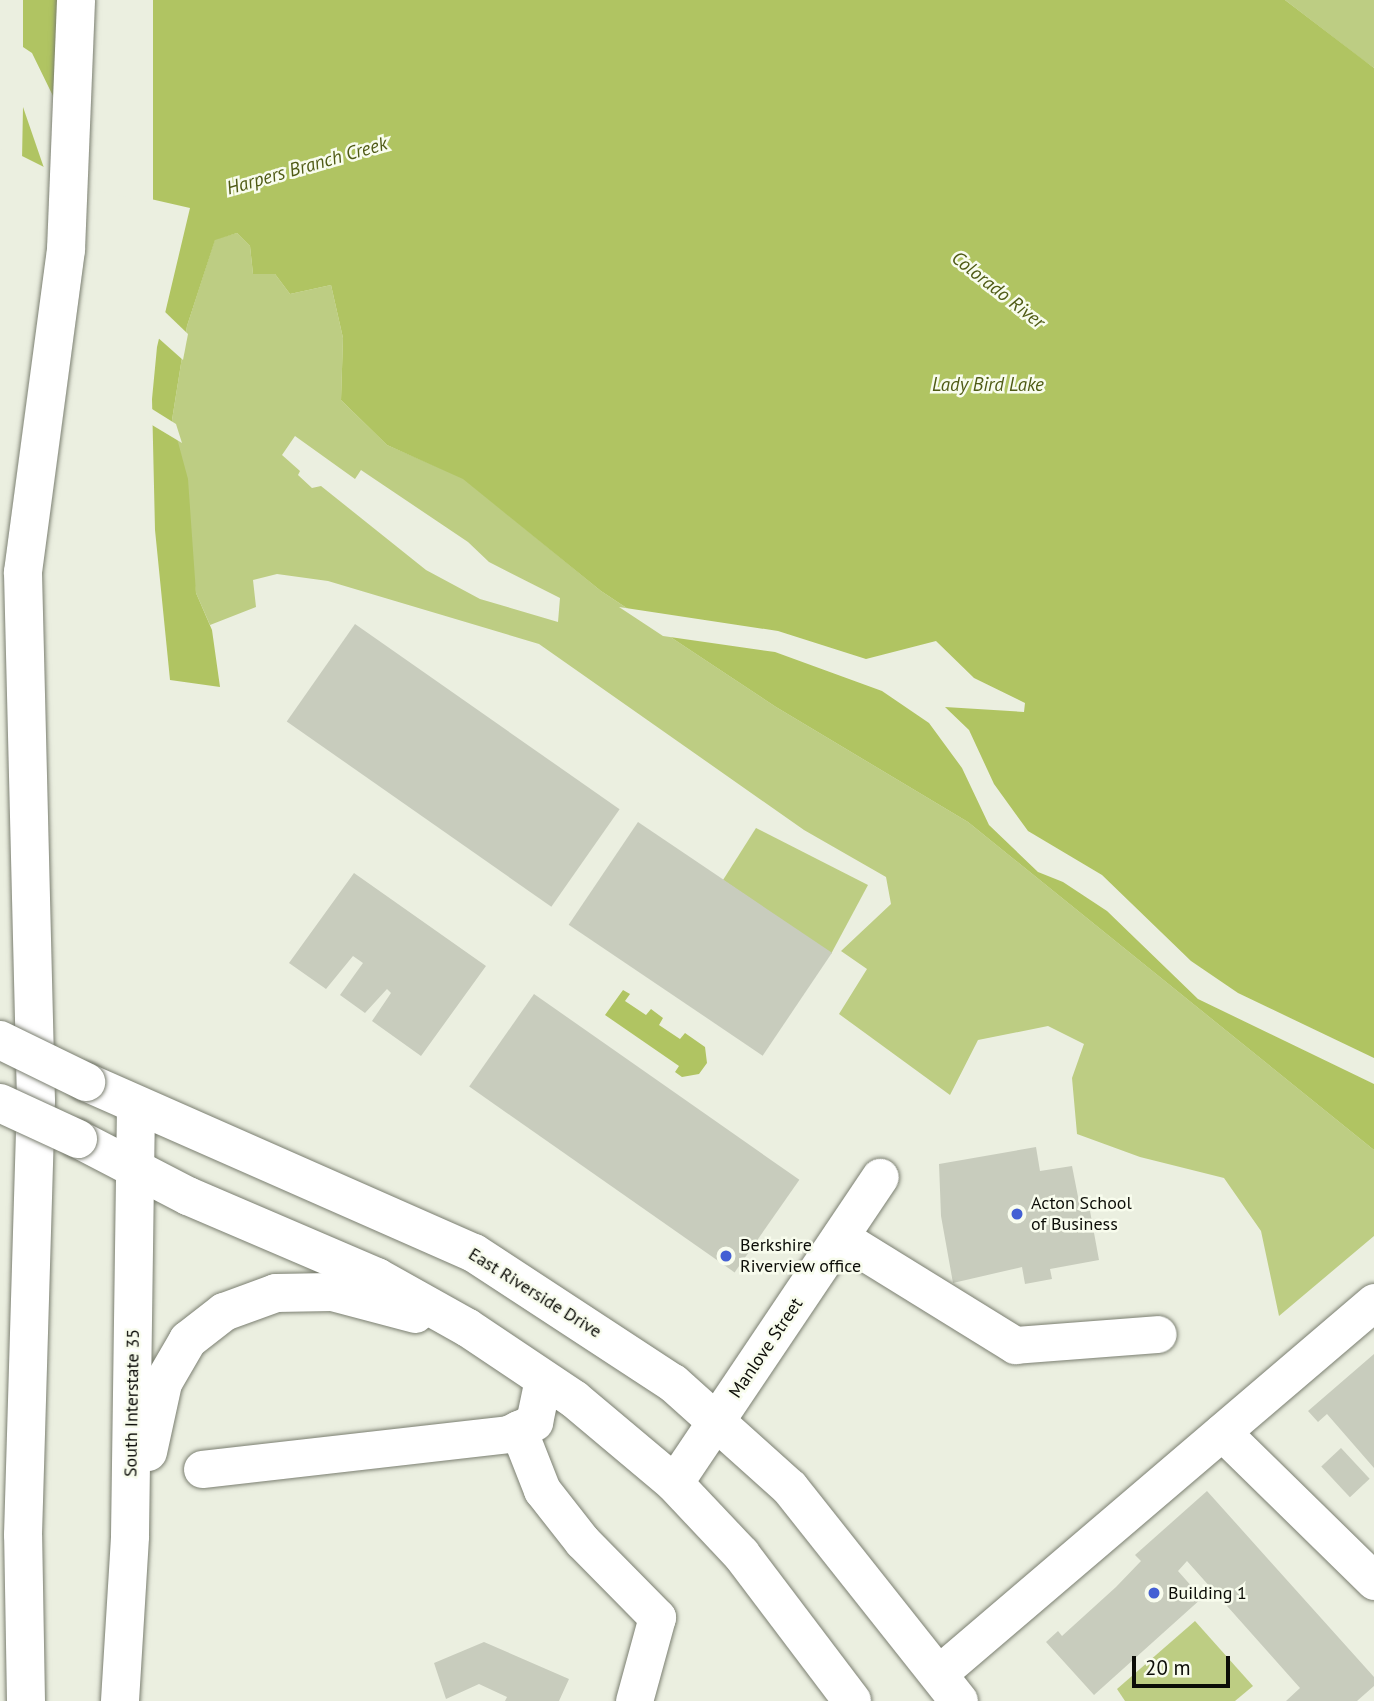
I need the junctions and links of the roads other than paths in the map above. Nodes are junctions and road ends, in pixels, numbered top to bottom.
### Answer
1 (76, 0) edge
2 (0, 1040) edge
3 (0, 1103) edge
4 (136, 1105) junction
5 (136, 1170) junction
6 (880, 1177) dead end
7 (840, 1237) junction
8 (1374, 1302) edge
9 (468, 1328) junction
10 (1158, 1334) dead end
11 (543, 1379) junction
12 (718, 1419) junction
13 (519, 1429) junction
14 (1222, 1432) junction
15 (202, 1469) dead end
16 (674, 1483) junction
17 (130, 1536) junction
18 (1374, 1581) edge
19 (948, 1688) edge
20 (26, 1701) edge
21 (120, 1701) edge
22 (634, 1701) edge
23 (852, 1701) edge

1 - 20 main road
2 - 4 main road, East Riverside Drive, bridge
3 - 5 main road, bridge
4 - 5 main road, South Interstate 35
4 - 12 main road, East Riverside Drive
5 - 9 main road
5 - 17 main road, South Interstate 35
6 - 7 street, Manlove Street
7 - 10 street
7 - 12 street, Manlove Street
8 - 14 street
9 - 11 main road
9 - 17 main road
11 - 13 street
11 - 16 main road
12 - 16 street, Manlove Street
12 - 19 main road, East Riverside Drive
13 - 15 street
13 - 22 street
14 - 18 street
14 - 19 street
16 - 23 main road
17 - 21 main road, South Interstate 35

